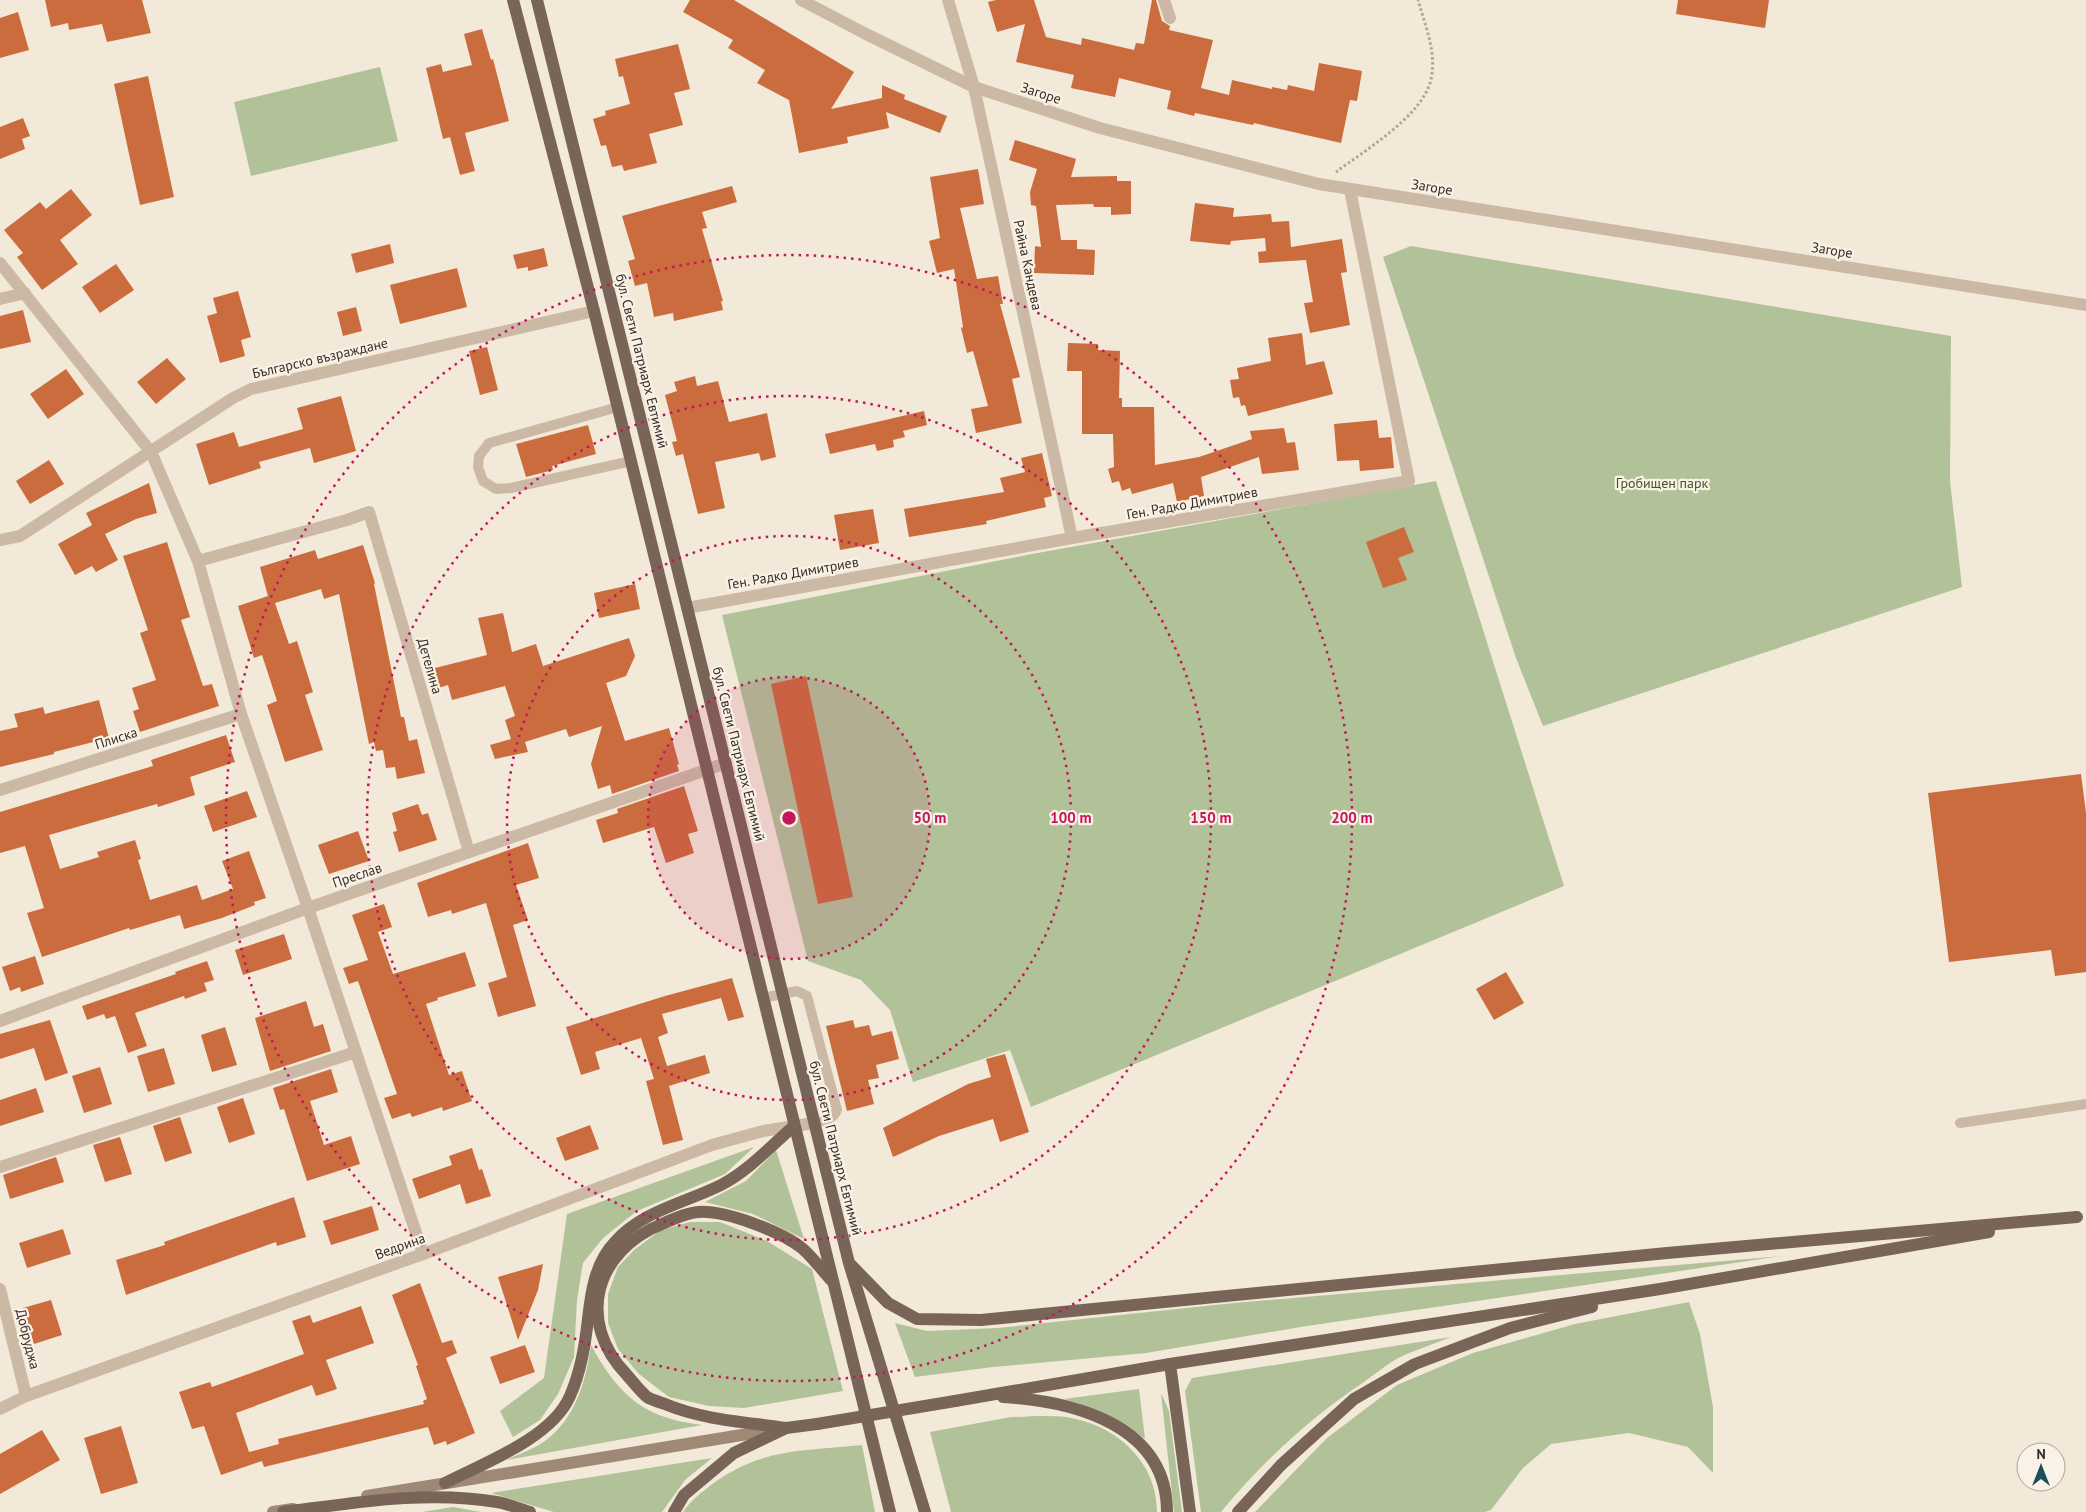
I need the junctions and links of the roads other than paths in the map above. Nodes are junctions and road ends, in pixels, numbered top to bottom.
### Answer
1 (537, 0) edge
2 (802, 0) edge
3 (948, 0) edge
4 (1164, 0) edge
5 (513, 1) edge
6 (1170, 18) dead end
7 (974, 87) junction
8 (1350, 190) junction
9 (0, 263) edge
10 (25, 293) junction
11 (0, 299) edge
12 (2086, 305) edge
13 (594, 311) junction
14 (618, 407) junction
15 (150, 452) junction
16 (631, 460) junction
17 (1072, 538) junction
18 (0, 540) edge
19 (198, 561) junction
20 (687, 608) junction
21 (240, 714) junction
22 (726, 763) junction
23 (707, 769) junction
24 (0, 790) edge
25 (469, 852) junction
26 (308, 908) junction
27 (782, 992) junction
28 (763, 998) junction
29 (0, 1021) edge
30 (356, 1052) junction
31 (2086, 1104) edge
32 (814, 1122) junction
33 (1960, 1123) dead end
34 (794, 1126) junction
35 (0, 1167) edge
36 (2081, 1216) edge
37 (423, 1254) junction
38 (849, 1263) junction
39 (833, 1282) junction
40 (0, 1288) edge
41 (1660, 1289) junction
42 (1170, 1364) junction
43 (26, 1396) junction
44 (980, 1396) junction
45 (0, 1409) edge
46 (786, 1428) junction
47 (878, 1463) junction
48 (445, 1483) junction
49 (922, 1498) junction
50 (273, 1512) edge
51 (283, 1512) edge
52 (530, 1512) edge
53 (674, 1512) edge
54 (886, 1512) edge
55 (890, 1512) edge
56 (925, 1512) edge
57 (930, 1512) edge
58 (1167, 1512) edge
59 (1190, 1512) edge
60 (1238, 1512) edge

1 - 20 main road, бул. Свети Патриарх Евтимий
2 - 7 street, Загоре
3 - 7 street, Райна Кандева
4 - 6 street
5 - 13 main road
7 - 8 street, Загоре
7 - 17 street, Райна Кандева
8 - 12 street, Загоре
8 - 17 street, Ген. Радко Димитриев
9 - 10 street
10 - 11 street
10 - 15 street
13 - 14 main road
13 - 15 street, Българско възраждане
14 - 16 main road
14 - 16 lane
15 - 18 street, Българско възраждане
15 - 19 street
16 - 23 main road
17 - 20 street, Ген. Радко Димитриев
19 - 21 street
19 - 25 street, Детелина
20 - 22 main road, бул. Свети Патриарх Евтимий
21 - 24 street, Плиска
21 - 26 street
22 - 23 street, Преслав
22 - 27 main road, бул. Свети Патриарх Евтимий
23 - 25 street, Преслав
23 - 28 main road
25 - 26 street, Преслав
26 - 29 street, Преслав
26 - 30 street
27 - 28 lane
27 - 32 main road, бул. Свети Патриарх Евтимий
27 - 32 lane
28 - 34 main road
30 - 35 street
30 - 37 street
31 - 33 lane
32 - 34 street, Ведрина
32 - 38 main road, бул. Свети Патриарх Евтимий
34 - 37 street, Ведрина
34 - 39 main road
34 - 48 main road
36 - 38 main road
36 - 41 main road
37 - 43 street, Ведрина
38 - 49 main road, бул. Свети Патриарх Евтимий
39 - 46 main road
39 - 47 main road
40 - 43 street, Добруджа
41 - 42 main road
41 - 60 main road
42 - 44 main road
42 - 59 main road
43 - 45 street, Ведрина
44 - 46 main road, bridge
44 - 58 main road
46 - 48 main road
46 - 53 main road
47 - 54 main road
47 - 55 main road
48 - 50 main road
49 - 56 main road, бул. Свети Патриарх Евтимий
49 - 57 main road
51 - 52 main road

